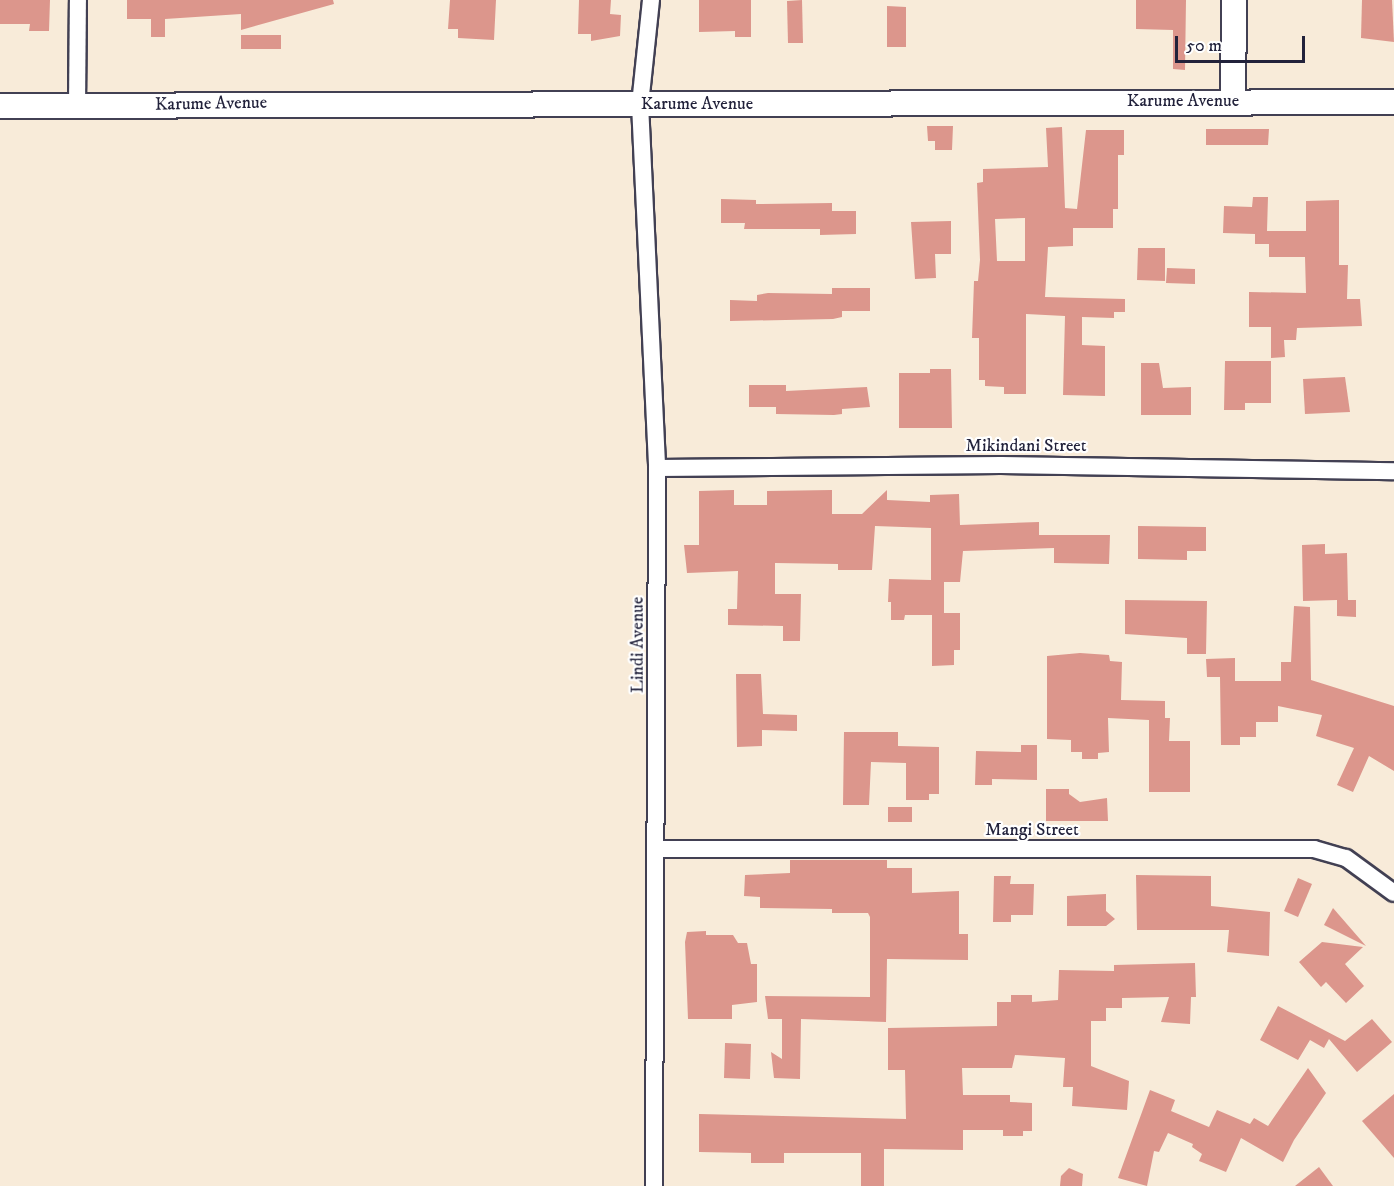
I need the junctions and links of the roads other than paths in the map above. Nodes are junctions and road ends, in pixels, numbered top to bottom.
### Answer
1 (78, 0) edge
2 (651, 0) edge
3 (1234, 0) edge
4 (1233, 101) junction
5 (1394, 102) edge
6 (640, 104) junction
7 (0, 106) edge
8 (77, 107) junction
9 (657, 468) junction
10 (1394, 471) edge
11 (657, 849) junction
12 (1394, 893) edge
13 (654, 1186) edge

1 - 8 street
2 - 6 street, Lindi Avenue
3 - 4 main road
4 - 5 main road, Karume Avenue
4 - 6 main road, Karume Avenue
6 - 8 main road, Karume Avenue
6 - 9 street, Lindi Avenue
7 - 8 main road, Karume Avenue
9 - 10 street, Mikindani Street
9 - 11 street, Lindi Avenue
11 - 12 street, Mangi Street
11 - 13 street, Lindi Avenue

